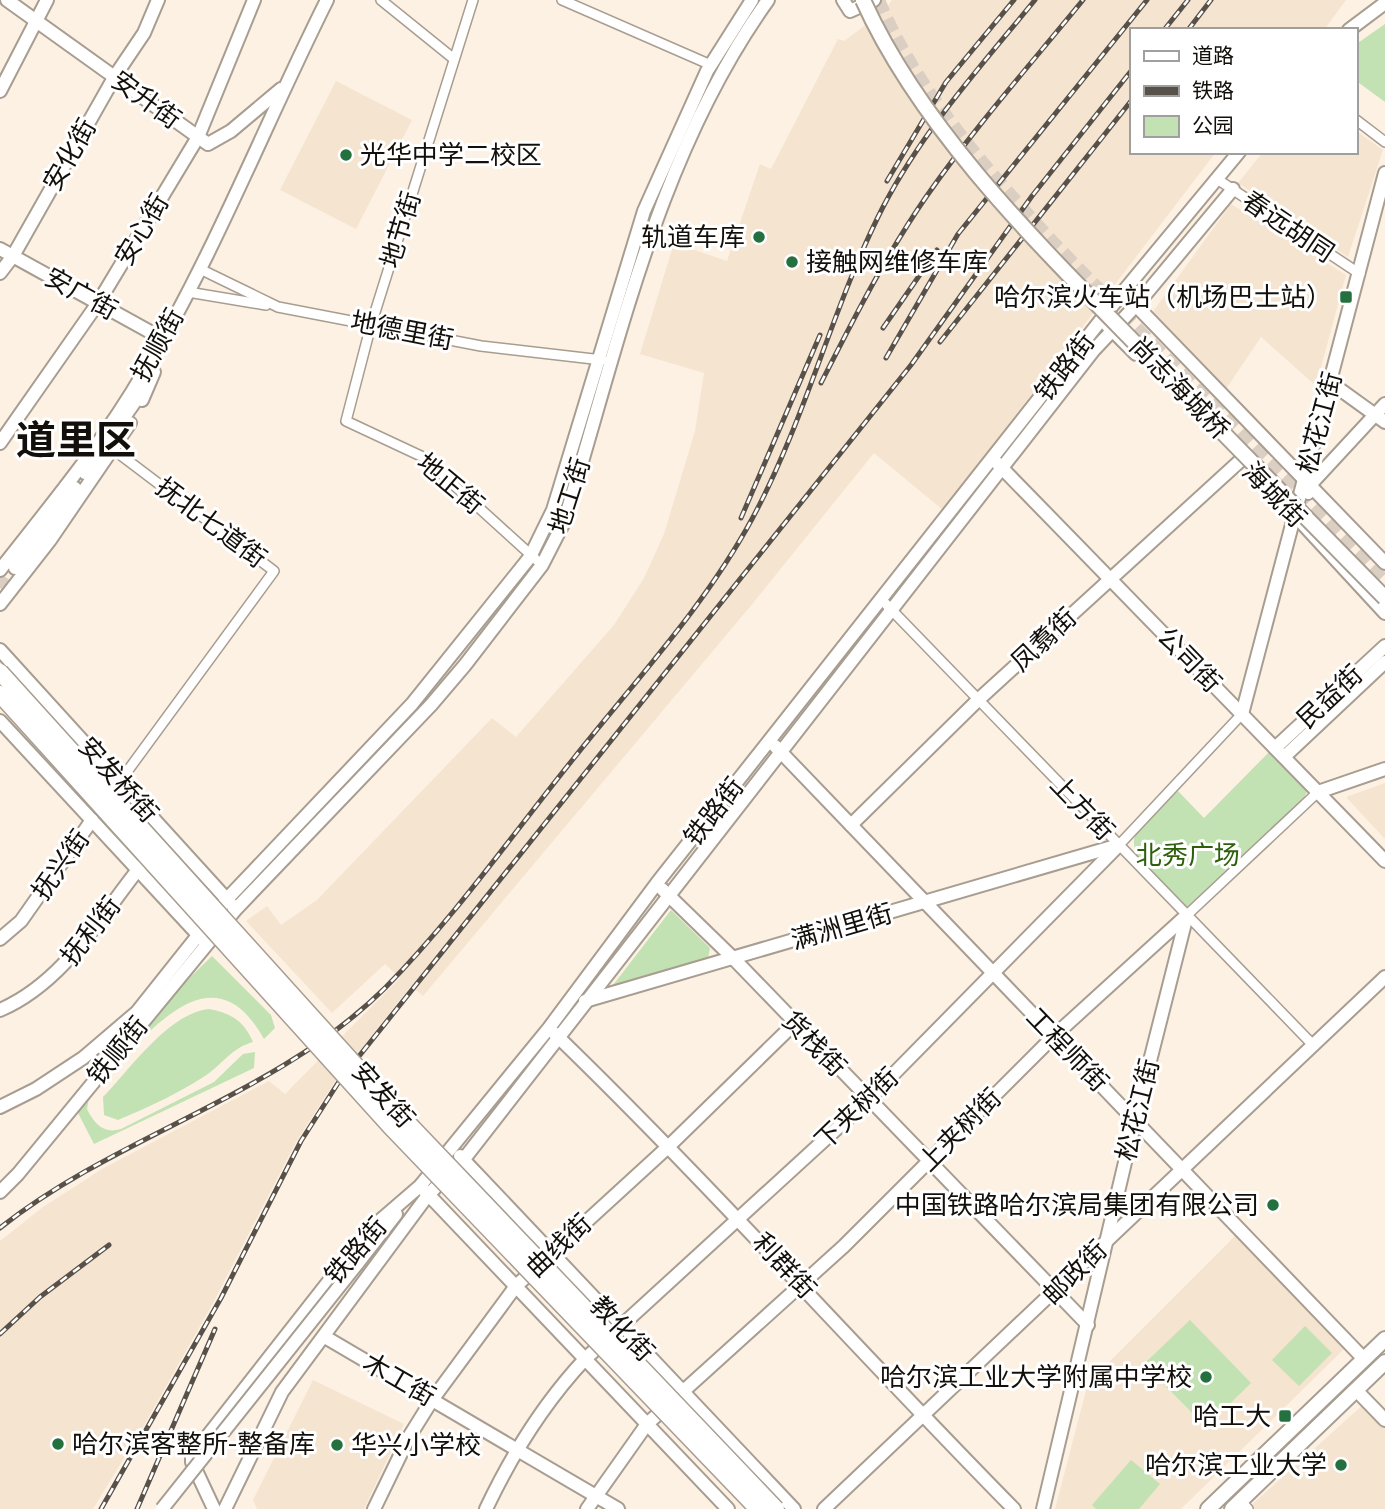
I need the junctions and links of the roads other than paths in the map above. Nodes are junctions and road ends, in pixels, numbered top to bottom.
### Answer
1 (7, 0) edge
2 (47, 0) edge
3 (158, 0) edge
4 (254, 0) edge
5 (327, 0) edge
6 (381, 0) edge
7 (473, 0) edge
8 (562, 0) edge
9 (752, 0) edge
10 (768, 0) edge
11 (863, 0) edge
12 (874, 0) edge
13 (1385, 3) edge
14 (847, 6) edge
15 (37, 22) junction
16 (1352, 28) edge
17 (454, 59) junction
18 (711, 65) junction
19 (115, 76) junction
20 (283, 87) junction
21 (0, 91) edge
22 (1357, 121) edge
23 (198, 138) junction
24 (1385, 142) edge
25 (1237, 154) edge
26 (1385, 173) edge
27 (1217, 179) junction
28 (1233, 189) junction
29 (0, 249) edge
30 (13, 256) junction
31 (200, 269) junction
32 (0, 273) edge
33 (1360, 274) junction
34 (188, 292) junction
35 (1123, 292) junction
36 (99, 303) junction
37 (1136, 306) junction
38 (278, 307) junction
39 (1102, 320) junction
40 (371, 325) junction
41 (1112, 330) junction
42 (163, 340) junction
43 (598, 359) junction
44 (612, 361) junction
45 (154, 372) junction
46 (1331, 383) junction
47 (1385, 404) edge
48 (1380, 418) edge
49 (346, 421) joint
50 (1, 440) edge
51 (114, 450) junction
52 (1241, 460) junction
53 (997, 463) junction
54 (1308, 483) junction
55 (1296, 517) junction
56 (531, 555) junction
57 (1385, 563) edge
58 (542, 565) junction
59 (15, 568) tunnel mouth
60 (0, 570) tunnel mouth
61 (1110, 579) junction
62 (1385, 598) edge
63 (881, 599) junction
64 (0, 604) edge
65 (891, 609) junction
66 (1385, 613) edge
67 (1385, 646) edge
68 (0, 650) edge
69 (1385, 662) edge
70 (0, 672) edge
71 (0, 694) edge
72 (978, 700) junction
73 (1245, 717) junction
74 (0, 722) edge
75 (770, 740) junction
76 (780, 751) junction
77 (1280, 753) junction
78 (1385, 769) edge
79 (120, 781) junction
80 (1318, 792) junction
81 (92, 820) junction
82 (851, 825) junction
83 (167, 834) junction
84 (1119, 845) junction
85 (1385, 861) edge
86 (139, 869) junction
87 (657, 883) junction
88 (668, 894) junction
89 (227, 899) junction
90 (926, 902) junction
91 (236, 909) junction
92 (1187, 915) junction
93 (198, 934) junction
94 (0, 939) edge
95 (207, 944) junction
96 (733, 958) junction
97 (994, 974) junction
98 (1385, 977) edge
99 (586, 1000) junction
100 (565, 1006) junction
101 (0, 1010) edge
102 (794, 1024) junction
103 (554, 1033) junction
104 (1054, 1036) junction
105 (1314, 1046) junction
106 (868, 1100) junction
107 (0, 1107) edge
108 (1135, 1120) junction
109 (669, 1146) junction
110 (452, 1148) junction
111 (464, 1160) junction
112 (929, 1161) junction
113 (1183, 1170) junction
114 (424, 1191) junction
115 (0, 1192) edge
116 (740, 1220) junction
117 (1108, 1239) junction
118 (550, 1254) junction
119 (360, 1266) junction
120 (801, 1284) junction
121 (516, 1286) junction
122 (1056, 1292) junction
123 (1088, 1325) junction
124 (619, 1326) junction
125 (326, 1337) dead end
126 (1385, 1339) edge
127 (585, 1359) junction
128 (1364, 1359) junction
129 (1385, 1362) edge
130 (1356, 1390) junction
131 (681, 1391) junction
132 (432, 1400) junction
133 (923, 1417) junction
134 (1385, 1420) edge
135 (647, 1424) junction
136 (516, 1449) junction
137 (595, 1496) junction
138 (1241, 1506) edge
139 (162, 1509) edge
140 (172, 1509) edge
141 (214, 1509) edge
142 (225, 1509) edge
143 (374, 1509) edge
144 (486, 1509) edge
145 (587, 1509) edge
146 (618, 1509) edge
147 (728, 1509) edge
148 (758, 1509) edge
149 (776, 1509) edge
150 (794, 1509) edge
151 (824, 1509) edge
152 (1014, 1509) edge
153 (1043, 1509) edge
154 (1208, 1509) edge

1 - 15 main road, 安升街
2 - 15 main road
3 - 19 main road, 安化街
4 - 23 main road, 安心街
5 - 20 main road
6 - 17 street
7 - 17 street, 地节街
8 - 18 street
9 - 18 main road, 地工街
10 - 44 main road, 地工街
11 - 62 main road, 尚志海城桥, bridge
12 - 14 main road
13 - 16 main road
15 - 19 main road, 安升街
15 - 21 main road
17 - 40 street, 地节街
18 - 43 main road, 地工街
19 - 23 main road, 安升街
19 - 30 main road, 安化街
20 - 23 main road, 安升街
20 - 31 main road
22 - 24 street
23 - 36 main road, 安心街
25 - 27 main road, 铁路街
26 - 33 main road, 松花江街
27 - 28 street, 春远胡同
27 - 35 main road, 铁路街
28 - 33 street, 春远胡同
28 - 37 main road, 铁路街
29 - 30 main road, 安广街
30 - 32 main road, 安化街
30 - 36 main road, 安广街
31 - 34 main road
31 - 38 street, 地德里街
33 - 46 main road, 松花江街
34 - 38 street
34 - 42 main road, 抚顺街
34 - 45 main road, 抚顺街
35 - 37 main road, 海城街
35 - 39 main road, 铁路街
36 - 42 main road, 安广街
36 - 50 main road, 安心街
37 - 41 main road, 铁路街
37 - 54 main road, 海城街
38 - 40 street, 地德里街
39 - 41 main road, 海城街
39 - 53 main road, 铁路街
40 - 43 street, 地德里街
40 - 49 street, 地节街
41 - 52 main road, 海城街
41 - 53 main road, 铁路街
42 - 60 main road, 抚顺街
43 - 44 street, 地德里街
43 - 56 main road, 地工街
44 - 58 main road, 地工街
45 - 51 main road, 抚顺街
45 - 59 main road, 抚顺街
46 - 48 main road
46 - 54 main road, 松花江街
47 - 48 main road
48 - 54 main road
49 - 56 street, 地正街
51 - 64 main road, 抚顺街
51 - 79 street, 抚北七道街
52 - 55 main road, 海城街
52 - 61 main road, 凤翥街
53 - 61 main road, 公司街
53 - 63 main road, 铁路街
53 - 65 main road, 铁路街
54 - 55 main road, 松花江街
54 - 57 main road, 海城街
55 - 66 main road, 海城街
55 - 73 main road, 松花江街
56 - 58 street, 地正街
56 - 89 main road, 地工街
58 - 91 main road, 地工街
61 - 72 main road, 凤翥街
61 - 73 main road, 公司街
63 - 65 street, 上方街
63 - 75 main road, 铁路街
65 - 72 street, 上方街
65 - 76 main road, 铁路街
67 - 77 main road, 民益街
68 - 79 main road, 安发桥街
69 - 77 main road, 民益街
70 - 149 highway, 安发街, bridge
71 - 148 highway, 安发街, bridge
72 - 82 main road, 凤翥街
72 - 84 street, 上方街
73 - 77 main road, 公司街
73 - 84 street, 下夹树街
74 - 81 main road, 安发桥街
75 - 76 main road, 工程师街
75 - 87 main road, 铁路街
76 - 82 main road, 工程师街
76 - 88 main road, 铁路街
77 - 80 main road, 公司街
78 - 80 main road
79 - 81 street
79 - 83 main road, 安发桥街
80 - 85 main road, 公司街
80 - 92 street, 上夹树街
81 - 86 main road, 安发桥街
81 - 94 main road, 抚兴街
82 - 90 main road, 工程师街
83 - 86 main road, 抚利街
83 - 89 main road, 安发桥街
84 - 90 main road, 满洲里街
84 - 92 street, 上方街
84 - 97 main road, 下夹树街
86 - 93 main road, 安发桥街
86 - 101 main road, 抚利街
87 - 88 main road, 货栈街
87 - 100 main road, 铁路街
88 - 96 main road, 货栈街
88 - 99 main road, 铁路街
89 - 91 main road, 安发桥街
89 - 93 main road, 铁顺街
90 - 96 main road, 满洲里街
90 - 97 main road, 工程师街
91 - 95 main road, 铁顺街
92 - 104 main road, 上夹树街
92 - 105 street, 上方街
92 - 108 main road, 松花江街
93 - 95 main road, 安发桥街
93 - 107 main road, 铁顺街
95 - 115 main road, 铁顺街
96 - 99 main road, 满洲里街
96 - 102 main road, 货栈街
97 - 104 main road, 工程师街
97 - 106 main road, 下夹树街
98 - 105 main road, 邮政街
99 - 100 main road, 满洲里街
99 - 103 main road, 铁路街
100 - 103 main road, 铁路街
102 - 106 main road, 货栈街
102 - 109 main road, 曲线街
103 - 109 main road, 利群街
103 - 110 main road, 铁路街
103 - 111 main road, 铁路街
104 - 108 main road, 工程师街
104 - 112 main road, 上夹树街
105 - 113 main road, 邮政街
106 - 112 main road, 货栈街
106 - 116 main road, 下夹树街
108 - 113 main road, 工程师街
108 - 117 main road, 松花江街
109 - 116 main road, 利群街
109 - 118 main road, 曲线街
110 - 111 main road, 教化街
110 - 114 main road, 铁路街
111 - 114 main road, 铁路街
111 - 118 main road, 教化街
112 - 120 main road, 上夹树街
112 - 122 main road, 货栈街
113 - 117 main road, 邮政街
113 - 128 main road, 工程师街
114 - 119 main road
114 - 121 main road, 教化街
114 - 141 main road, 铁路街
114 - 142 main road, 铁路街
116 - 120 main road, 利群街
116 - 124 main road, 下夹树街
117 - 122 main road, 邮政街
117 - 123 main road, 松花江街
118 - 121 main road, 曲线街
118 - 124 main road, 教化街
119 - 139 main road, 铁路街, bridge
119 - 140 main road
120 - 131 main road, 上夹树街
120 - 133 main road, 利群街
121 - 127 main road, 教化街
121 - 132 main road, 曲线街
122 - 123 main road, 货栈街
122 - 133 main road, 邮政街
123 - 153 main road, 松花江街
124 - 127 main road, 下夹树街
124 - 131 main road, 教化街
125 - 132 main road, 木工街
126 - 128 main road
127 - 135 main road, 教化街
127 - 136 main road, 下夹树街
128 - 154 main road
129 - 130 main road
130 - 134 main road
130 - 138 main road
131 - 135 main road, 上夹树街
131 - 150 main road, 教化街
132 - 136 main road, 木工街
132 - 143 main road, 曲线街
133 - 151 main road, 邮政街
133 - 152 main road, 利群街
135 - 137 main road, 上夹树街
135 - 147 main road, 教化街
136 - 137 main road, 木工街
136 - 144 main road, 下夹树街
137 - 145 main road, 上夹树街
137 - 146 main road, 木工街

